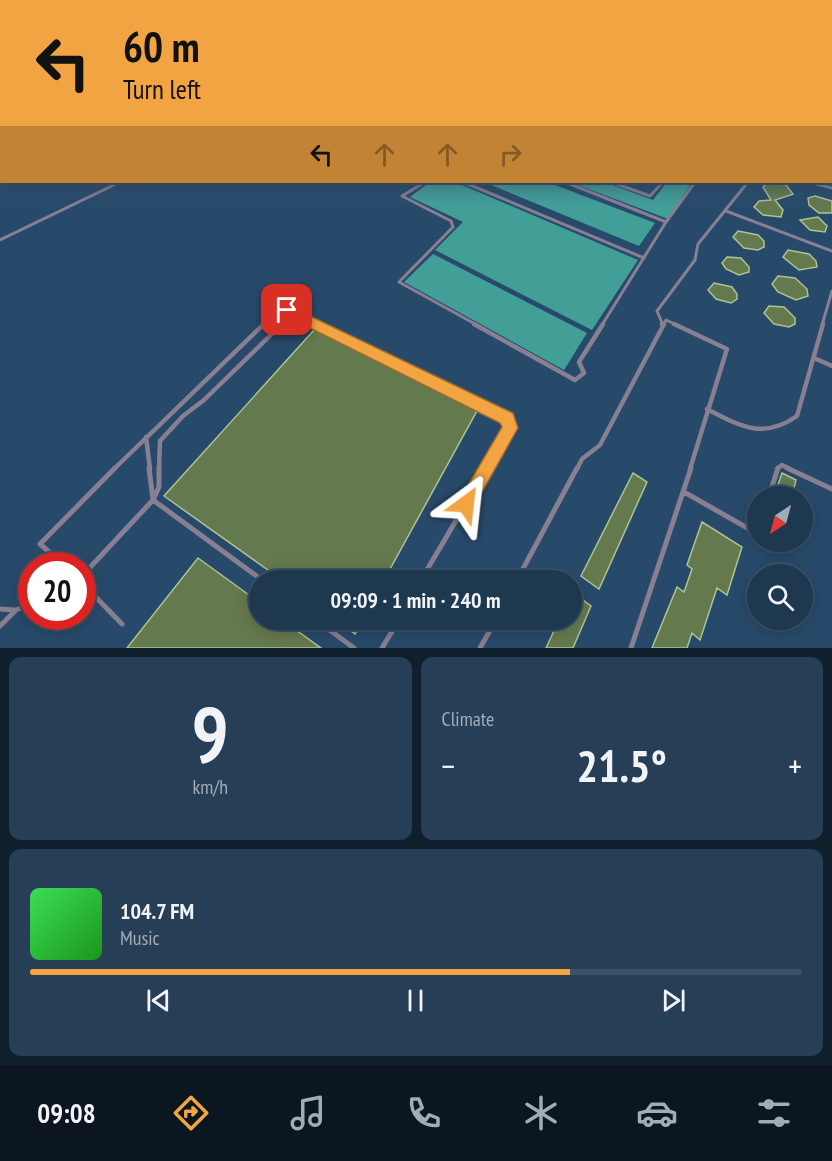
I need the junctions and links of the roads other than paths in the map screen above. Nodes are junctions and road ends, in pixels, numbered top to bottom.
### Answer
1 (118, 183) edge
2 (423, 183) edge
3 (465, 183) edge
4 (568, 183) edge
5 (613, 183) edge
6 (662, 183) edge
7 (694, 183) edge
8 (747, 183) edge
9 (812, 183) edge
10 (832, 188) edge
11 (726, 211) junction
12 (666, 222) junction
13 (0, 240) edge
14 (832, 251) edge
15 (644, 258) junction
16 (832, 291) edge
17 (280, 315) junction
18 (663, 326) junction
19 (814, 358) junction
20 (832, 366) edge
21 (707, 409) junction
22 (146, 436) junction
23 (772, 486) edge
24 (831, 488) edge
25 (684, 492) junction
26 (153, 500) junction
27 (747, 528) edge
28 (49, 552) edge
29 (96, 561) edge
30 (249, 570) edge
31 (428, 570) edge
32 (522, 570) edge
33 (96, 601) edge
34 (0, 609) edge
35 (16, 610) joint
36 (122, 624) dead end
37 (0, 626) edge
38 (330, 630) edge
39 (393, 630) edge
40 (490, 630) edge
41 (354, 648) edge
42 (382, 648) edge
43 (480, 648) edge
44 (631, 648) edge

1 - 13 lane
2 - 15 lane
3 - 15 lane
4 - 12 lane
5 - 6 lane
7 - 12 lane
8 - 11 lane
9 - 10 lane
11 - 14 lane
11 - 18 lane
12 - 15 lane
16 - 19 lane
17 - 22 lane
17 - 26 lane
17 - 31 lane
18 - 21 lane
18 - 32 lane
19 - 20 lane
19 - 21 lane
21 - 25 lane
22 - 26 lane
22 - 28 lane
23 - 24 lane
25 - 27 lane
25 - 44 lane
26 - 29 lane
26 - 30 lane
33 - 36 lane
34 - 35 lane
35 - 37 lane
38 - 41 lane
39 - 42 lane
40 - 43 lane

